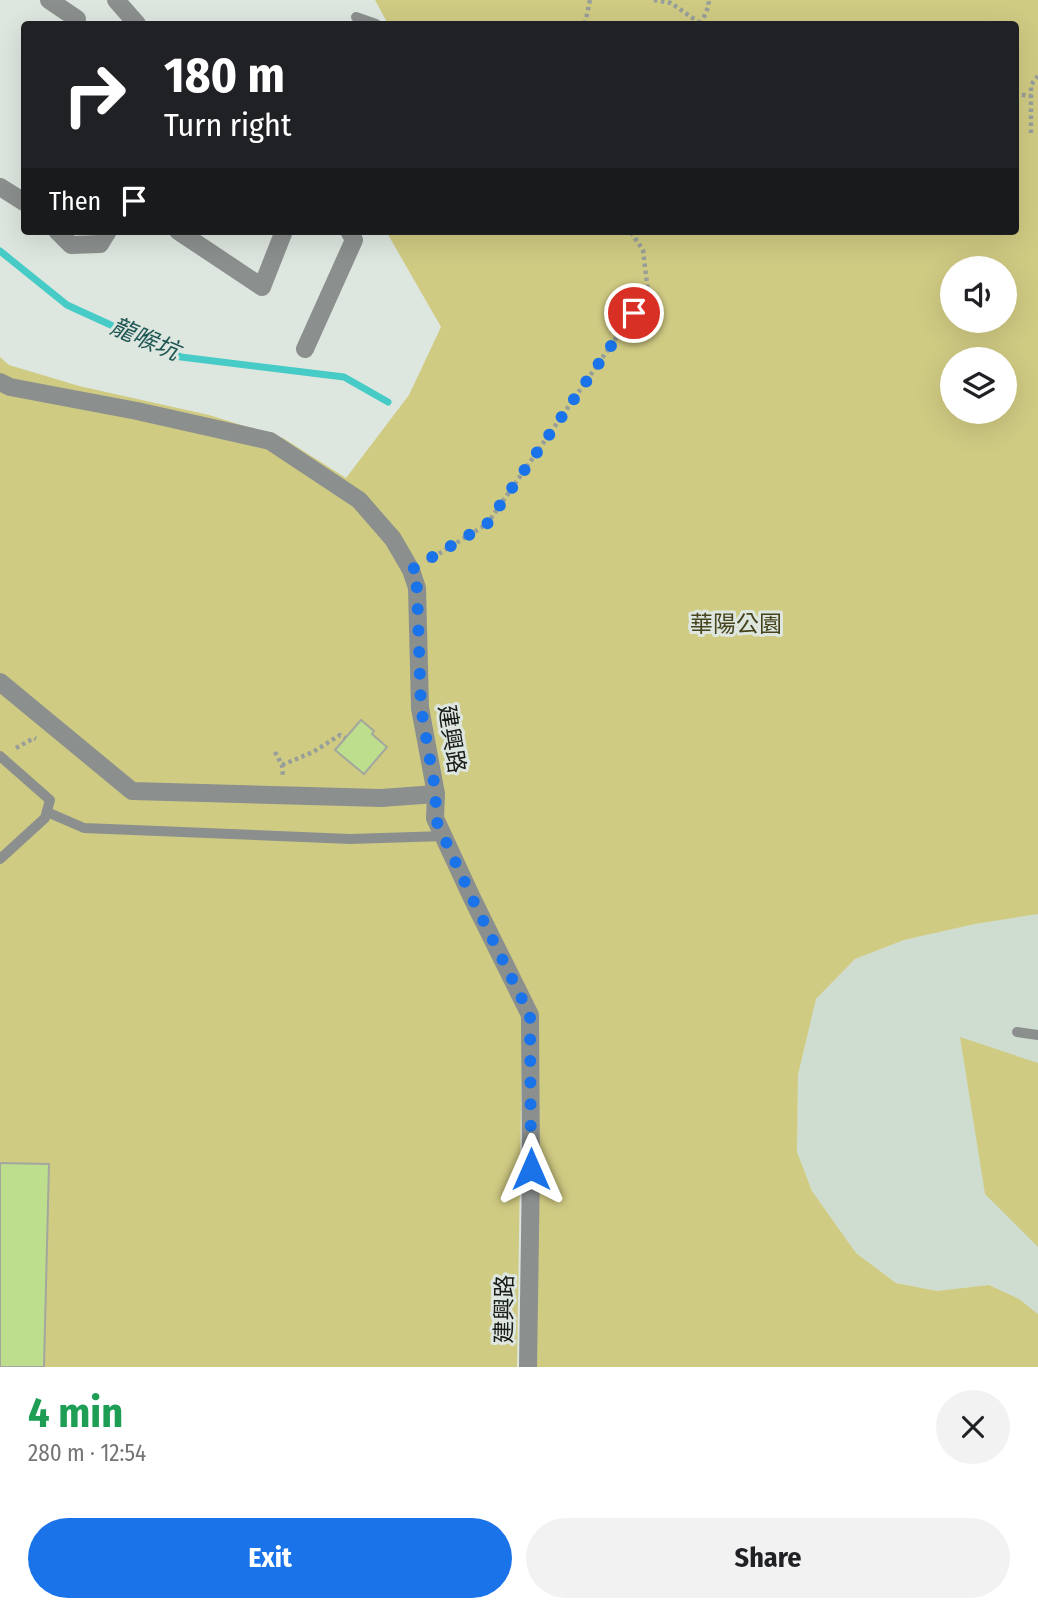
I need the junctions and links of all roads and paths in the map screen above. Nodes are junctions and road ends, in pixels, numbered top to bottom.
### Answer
1 (49, 0) edge
2 (116, 0) edge
3 (590, 0) edge
4 (654, 0) edge
5 (708, 0) edge
6 (356, 16) dead end
7 (77, 19) dead end
8 (134, 21) edge
9 (368, 21) edge
10 (585, 21) edge
11 (697, 21) edge
12 (702, 21) edge
13 (1038, 76) edge
14 (1019, 94) edge
15 (1031, 96) junction
16 (1031, 134) dead end
17 (0, 187) edge
18 (21, 200) edge
19 (61, 235) edge
20 (106, 235) edge
21 (184, 235) edge
22 (282, 235) edge
23 (351, 235) edge
24 (633, 235) edge
25 (305, 349) dead end
26 (0, 383) edge
27 (411, 570) junction
28 (0, 682) edge
29 (345, 738) dead end
30 (44, 745) dead end
31 (1, 756) edge
32 (282, 765) dead end
33 (436, 794) junction
34 (47, 812) junction
35 (444, 836) junction
36 (0, 859) edge
37 (1017, 1032) dead end
38 (1038, 1035) edge
39 (528, 1367) edge

1 - 7 street
2 - 8 street
3 - 10 path
4 - 11 path
5 - 12 path
6 - 9 lane
13 - 15 path
14 - 15 path
15 - 16 path
17 - 18 street
19 - 20 street
21 - 22 street
23 - 25 street
24 - 27 path
26 - 27 street, 建興路
27 - 33 street, 建興路
28 - 33 street
29 - 32 path
30 - 31 path
31 - 34 lane
33 - 35 street, 建興路
34 - 35 lane
34 - 36 lane
35 - 39 street, 建興路
37 - 38 lane

